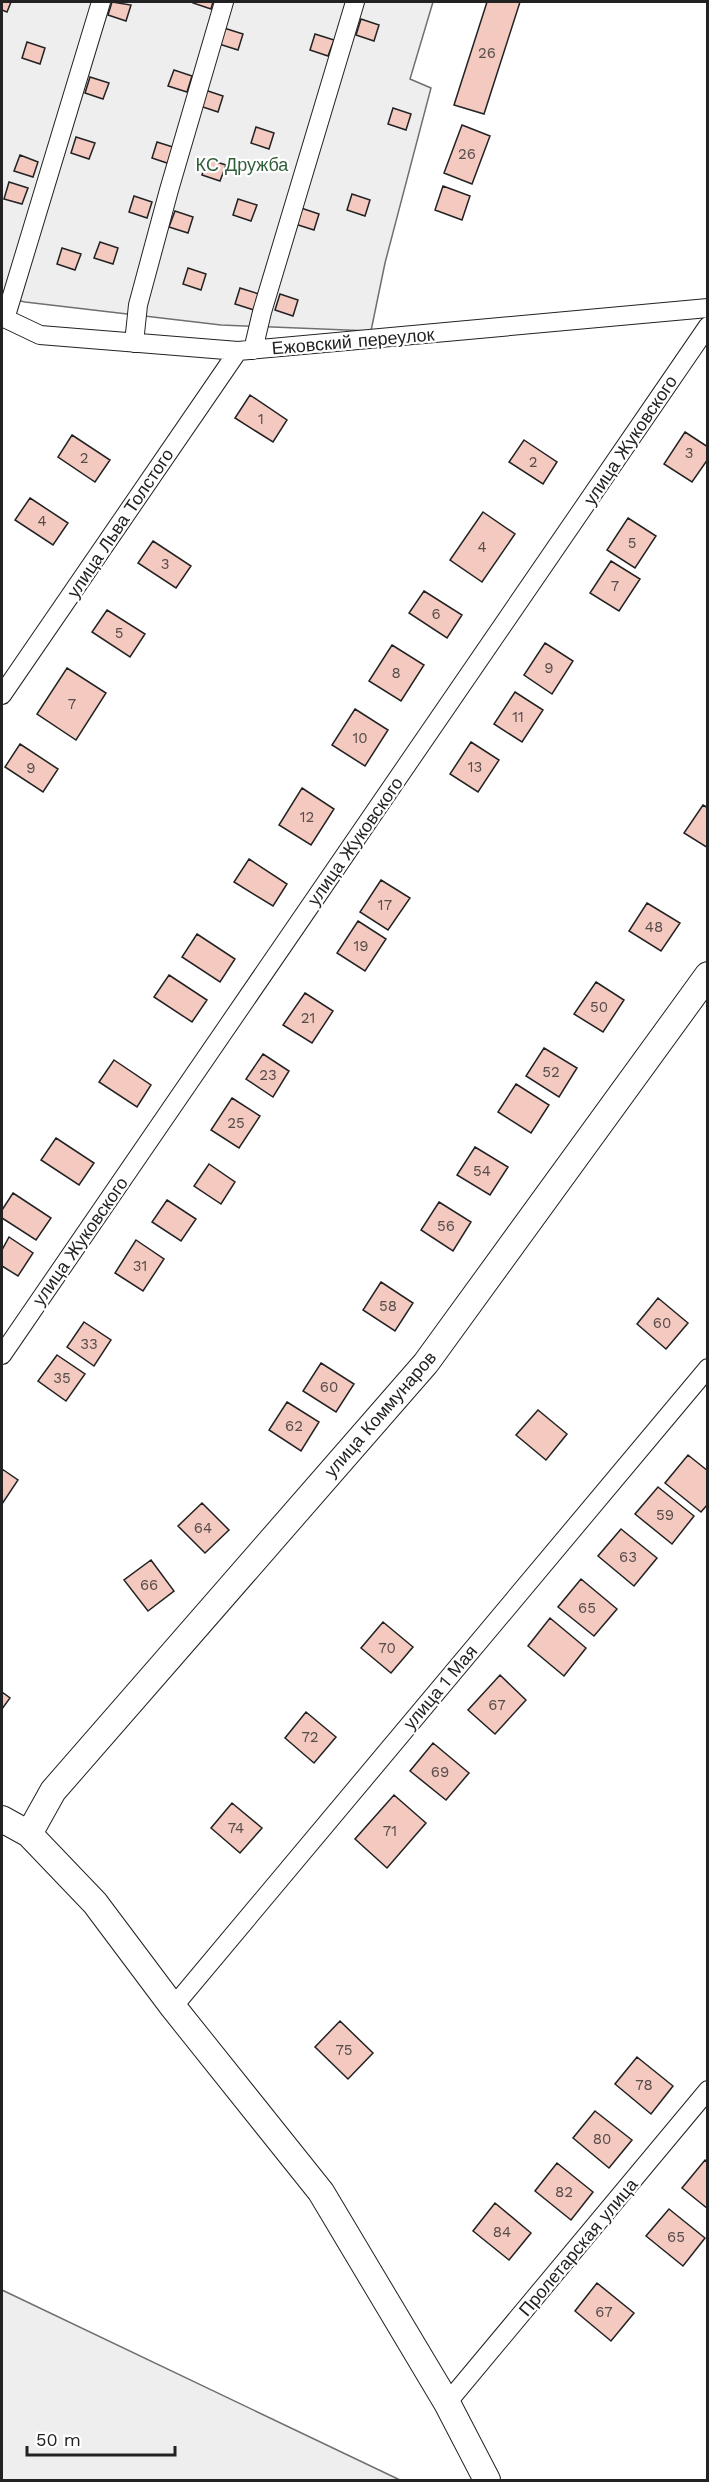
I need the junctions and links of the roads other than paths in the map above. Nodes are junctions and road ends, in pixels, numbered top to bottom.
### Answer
1 (101, 2) edge
2 (224, 2) edge
3 (355, 2) edge
4 (708, 308) edge
5 (3, 318) edge
6 (708, 326) edge
7 (134, 343) junction
8 (245, 351) junction
9 (2, 695) edge
10 (708, 975) edge
11 (2, 1355) edge
12 (708, 1368) edge
13 (2, 1819) edge
14 (29, 1834) junction
15 (173, 2007) junction
16 (708, 2090) edge
17 (447, 2403) junction
18 (487, 2481) edge

1 - 5 street
2 - 7 street
3 - 8 street
4 - 8 street, Ежовский переулок
5 - 7 street, Ежовский переулок
6 - 11 street, улица Жуковского
7 - 8 street, Ежовский переулок
8 - 9 street, улица Льва Толстого
10 - 14 main road, улица Коммунаров
12 - 15 street, улица 1 Мая
13 - 14 main road
14 - 15 main road
15 - 17 main road
16 - 17 street, Пролетарская улица
17 - 18 main road

